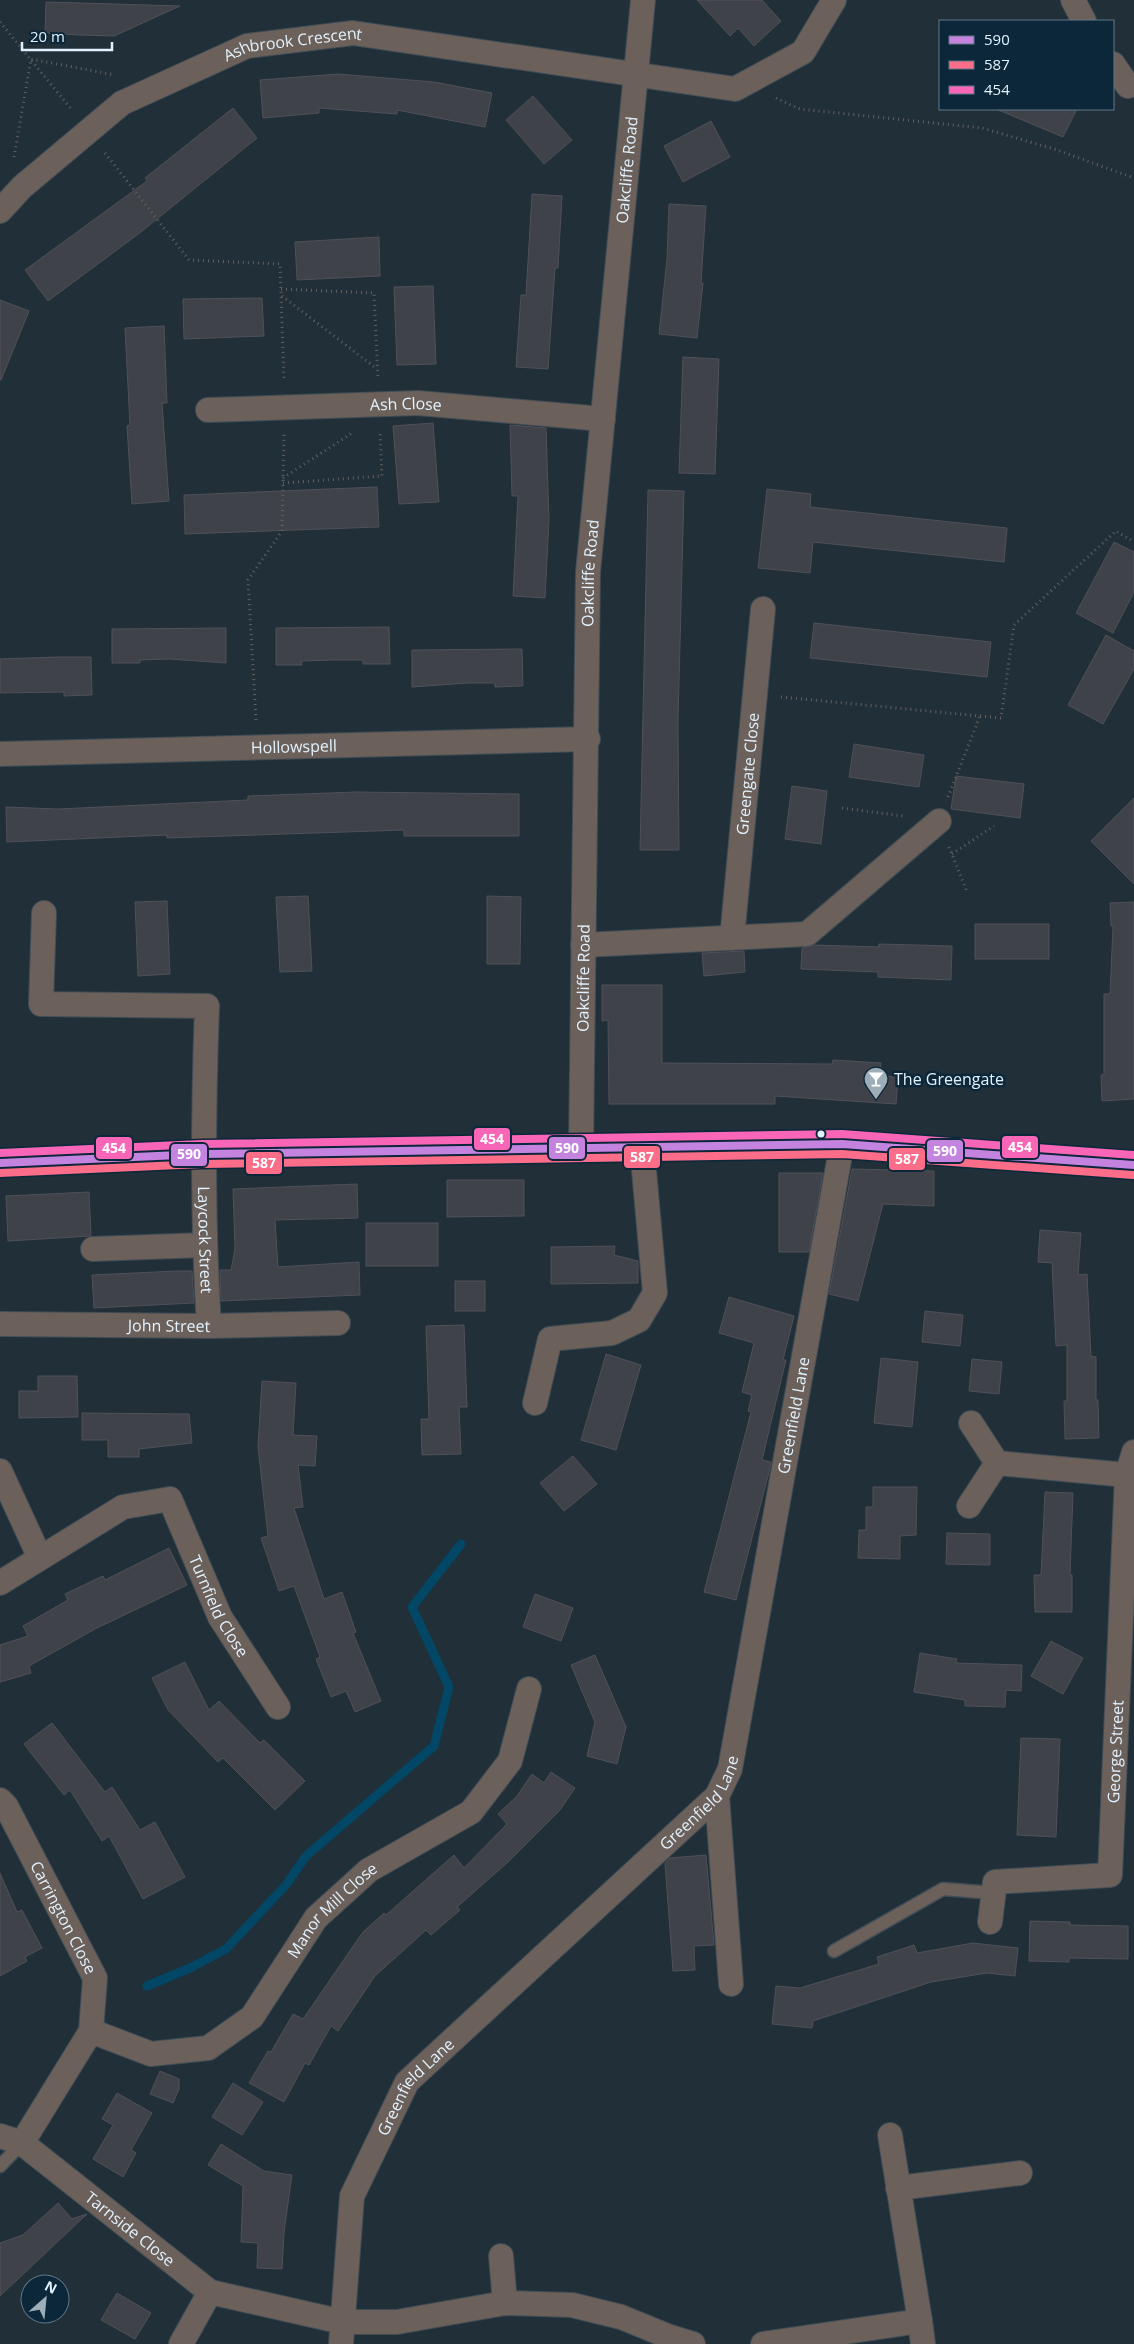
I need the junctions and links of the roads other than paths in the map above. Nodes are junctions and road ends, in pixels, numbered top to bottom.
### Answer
1 (643, 0) edge
2 (834, 0) edge
3 (1073, 0) edge
4 (1083, 20) edge
5 (1114, 65) edge
6 (636, 73) junction
7 (1128, 86) dead end
8 (3, 208) edge
9 (208, 410) dead end
10 (603, 419) junction
11 (763, 609) dead end
12 (588, 739) junction
13 (0, 754) edge
14 (938, 822) road end
15 (44, 913) dead end
16 (732, 938) junction
17 (583, 945) junction
18 (842, 1144) junction
19 (642, 1148) junction
20 (581, 1149) junction
21 (202, 1154) junction
22 (0, 1164) edge
23 (1134, 1165) edge
24 (204, 1245) junction
25 (93, 1249) dead end
26 (338, 1323) dead end
27 (0, 1324) edge
28 (209, 1326) junction
29 (535, 1402) dead end
30 (971, 1423) dead end
31 (1134, 1452) edge
32 (997, 1463) junction
33 (0, 1471) edge
34 (1127, 1475) junction
35 (969, 1506) dead end
36 (40, 1558) junction
37 (0, 1583) edge
38 (529, 1689) dead end
39 (278, 1706) dead end
40 (716, 1796) junction
41 (0, 1800) edge
42 (994, 1893) junction
43 (990, 1922) dead end
44 (834, 1951) dead end
45 (731, 1984) dead end
46 (91, 2031) junction
47 (890, 2135) dead end
48 (11, 2139) edge
49 (0, 2166) edge
50 (1020, 2173) dead end
51 (898, 2188) junction
52 (501, 2256) dead end
53 (210, 2292) junction
54 (505, 2303) junction
55 (922, 2332) edge
56 (342, 2333) edge
57 (669, 2341) edge
58 (181, 2344) edge
59 (693, 2344) edge
60 (763, 2344) edge

1 - 6 street, Oakcliffe Road
2 - 6 street, Ashbrook Crescent
3 - 4 street
5 - 7 street
6 - 8 street, Ashbrook Crescent
6 - 10 street, Oakcliffe Road
9 - 10 street, Ash Close
10 - 12 street, Oakcliffe Road
11 - 16 street, Greengate Close
12 - 13 street, Hollowspell
12 - 17 street, Oakcliffe Road
14 - 16 street
15 - 21 street, Laycock Street
16 - 17 street
17 - 20 street, Oakcliffe Road
18 - 19 highway
18 - 23 highway
18 - 40 street, Greenfield Lane
19 - 20 highway
19 - 29 street
20 - 21 highway
21 - 22 highway
21 - 24 street, Laycock Street
24 - 25 street
24 - 28 street, Laycock Street
26 - 28 street, John Street
27 - 28 street, John Street
30 - 32 street
31 - 34 street, George Street
32 - 34 street
32 - 35 street
33 - 36 street
34 - 42 street, George Street
36 - 37 street
36 - 39 street, Turnfield Close
38 - 46 street, Manor Mill Close
40 - 45 street
40 - 56 street, Greenfield Lane
41 - 46 street, Carrington Close
42 - 43 street
42 - 44 lane
46 - 48 street, Carrington Close
47 - 51 street
48 - 49 lane
48 - 53 street, Tarnside Close
50 - 51 street
51 - 55 street
52 - 54 street
53 - 56 street
53 - 58 street
54 - 56 street
54 - 57 street
55 - 60 street
57 - 59 street

